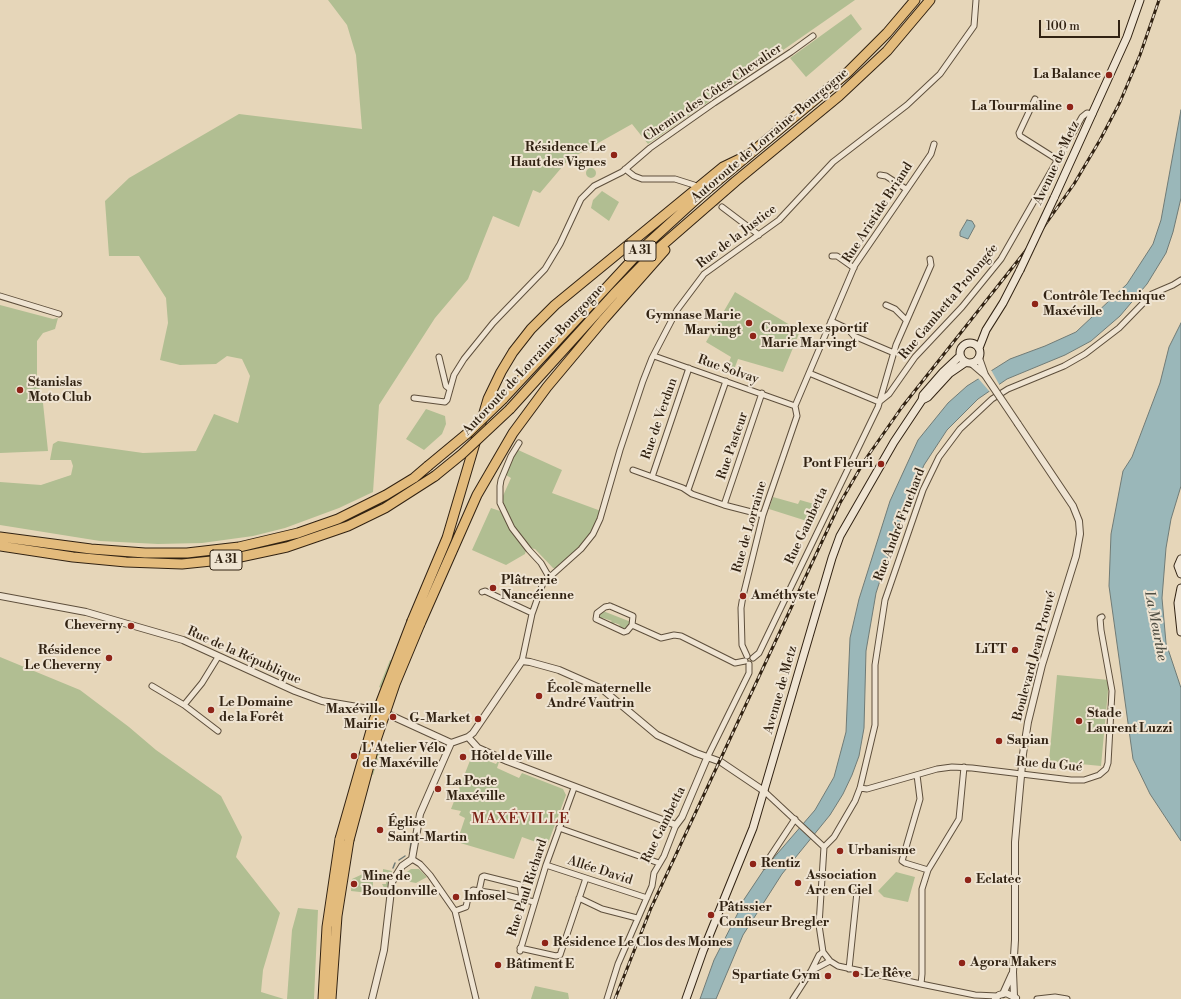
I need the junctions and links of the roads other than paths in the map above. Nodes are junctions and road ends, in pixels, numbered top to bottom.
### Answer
1 (915, 0) edge
2 (930, 0) edge
3 (976, 0) edge
4 (1140, 0) edge
5 (813, 36) dead end
6 (1035, 99) dead end
7 (1093, 114) junction
8 (934, 144) dead end
9 (750, 154) junction
10 (1058, 160) junction
11 (625, 169) junction
12 (880, 175) dead end
13 (694, 186) dead end
14 (906, 189) junction
15 (722, 206) tunnel mouth
16 (686, 224) junction
17 (759, 235) junction
18 (832, 256) dead end
19 (930, 259) dead end
20 (854, 268) junction
21 (1181, 280) edge
22 (0, 296) edge
23 (886, 305) dead end
24 (59, 314) dead end
25 (906, 320) junction
26 (832, 321) junction
27 (986, 330) junction
28 (970, 343) junction
29 (979, 348) junction
30 (894, 353) junction
31 (654, 356) junction
32 (960, 356) junction
33 (439, 357) dead end
34 (979, 358) junction
35 (969, 363) junction
36 (689, 368) junction
37 (809, 373) junction
38 (985, 375) junction
39 (726, 381) junction
40 (450, 389) junction
41 (762, 394) junction
42 (414, 398) dead end
43 (922, 400) junction
44 (879, 402) junction
45 (795, 406) junction
46 (519, 443) dead end
47 (632, 470) dead end
48 (652, 477) junction
49 (688, 490) junction
50 (724, 505) junction
51 (763, 515) junction
52 (0, 537) edge
53 (0, 546) edge
54 (1181, 559) edge
55 (1181, 574) edge
56 (549, 577) junction
57 (1181, 588) edge
58 (482, 592) dead end
59 (0, 596) edge
60 (532, 613) junction
61 (1102, 617) dead end
62 (416, 622) junction
63 (632, 625) junction
64 (1181, 632) edge
65 (218, 656) junction
66 (747, 660) junction
67 (522, 661) junction
68 (152, 686) dead end
69 (184, 705) junction
70 (218, 731) dead end
71 (468, 737) junction
72 (451, 743) junction
73 (707, 758) junction
74 (964, 767) junction
75 (1021, 774) junction
76 (917, 775) junction
77 (574, 788) junction
78 (860, 788) junction
79 (764, 791) junction
80 (797, 821) junction
81 (676, 825) junction
82 (560, 828) junction
83 (344, 840) junction
84 (824, 846) junction
85 (412, 858) junction
86 (659, 863) junction
87 (546, 865) junction
88 (764, 866) dead end
89 (928, 870) junction
90 (586, 878) junction
91 (479, 891) junction
92 (857, 892) dead end
93 (579, 898) junction
94 (646, 898) junction
95 (522, 899) junction
96 (534, 902) junction
97 (455, 911) junction
98 (637, 918) junction
99 (822, 952) junction
100 (830, 961) junction
101 (849, 969) junction
102 (811, 971) junction
103 (1012, 972) junction
104 (921, 984) junction
105 (975, 995) junction
106 (998, 996) edge
107 (1016, 998) edge
108 (323, 999) edge
109 (331, 999) edge
110 (372, 999) edge
111 (476, 999) edge
112 (607, 999) edge
113 (686, 999) edge
114 (793, 999) edge
115 (981, 999) edge
116 (1037, 999) edge
117 (1067, 999) edge

1 - 9 highway, Autoroute de Lorraine-Bourgogne / A 31
2 - 16 highway, Autoroute de Lorraine-Bourgogne / A 31
3 - 17 street, Rue de la Justice
4 - 7 main road, Avenue de Metz
5 - 11 street, Chemin des Côtes Chevalier
6 - 10 street
7 - 10 street, Rue Gambetta Prolongée
7 - 27 main road, Avenue de Metz, bridge
8 - 14 street, Rue Aristide Briand
9 - 52 highway, Autoroute de Lorraine-Bourgogne / A 31, bridge
9 - 62 highway
10 - 44 street, Rue Gambetta Prolongée
11 - 13 street
11 - 40 street, Chemin des Côtes Chevalier
12 - 14 street
14 - 20 street, Rue Aristide Briand
15 - 17 street
16 - 53 highway, Autoroute de Lorraine-Bourgogne / A 31, bridge
16 - 62 highway
17 - 31 street, Rue de la Justice
18 - 20 street
19 - 25 street
20 - 26 street, Rue Aristide Briand
21 - 78 street, Rue André Fruchard
22 - 24 street
23 - 25 street
25 - 30 street
26 - 30 street
26 - 37 street, Rue Aristide Briand
27 - 28 main road, Avenue de Metz
27 - 29 main road, Avenue de Metz
28 - 29 main road
28 - 32 main road
29 - 34 main road
30 - 44 street
31 - 36 street, Rue Solvay
31 - 56 street, Rue de la Justice
32 - 35 main road
32 - 43 main road, Avenue de Metz
33 - 40 street
34 - 35 main road
34 - 38 street, Boulevard Jean Prouvé
35 - 38 street, Boulevard Jean Prouvé
35 - 43 main road, Avenue de Metz
36 - 39 street, Rue Solvay
36 - 48 street, Rue de Verdun
37 - 44 street
37 - 45 street, Rue Aristide Briand
38 - 75 street, Boulevard Jean Prouvé, bridge
39 - 41 street, Rue Solvay
39 - 49 street
40 - 42 street, Chemin des Côtes Chevalier
41 - 45 street, Rue Solvay
41 - 50 street, Rue Pasteur
43 - 79 main road, Avenue de Metz
44 - 66 street, Rue Gambetta
45 - 51 street, Rue de Lorraine
46 - 56 street
47 - 48 street
48 - 49 street
49 - 50 street
50 - 51 street
51 - 66 street, Rue de Lorraine
54 - 55 main road
56 - 60 street, Rue de la Justice
57 - 64 main road
58 - 60 street
59 - 65 street, Rue de la République
60 - 67 street, Rue de la Justice
61 - 75 street, Rue du Gué
62 - 83 highway, bridge
63 - 63 street
63 - 66 street
65 - 69 street
65 - 72 street, Rue de la République
66 - 73 street, Rue Gambetta
67 - 71 street
67 - 73 street
68 - 69 street
69 - 70 street
71 - 72 street
71 - 77 street
72 - 85 street
73 - 79 street
73 - 81 street, Rue Gambetta
74 - 75 street, Rue du Gué
74 - 76 street, Rue du Gué
74 - 89 street
75 - 103 street, Boulevard Jean Prouvé
76 - 78 street, Rue du Gué
76 - 89 street
77 - 81 street
77 - 82 street, Rue Paul Richard
78 - 84 street, Rue André Fruchard
79 - 80 street
79 - 113 main road, Avenue de Metz
80 - 84 street
80 - 88 street
81 - 86 street, Rue Gambetta
82 - 86 street
82 - 87 street, Rue Paul Richard
83 - 108 highway
83 - 109 highway
84 - 99 street
85 - 97 street
85 - 110 street
86 - 94 street, Rue Gambetta
87 - 90 street, Allée David
87 - 96 street, Rue Paul Richard
89 - 104 street
90 - 93 street
90 - 94 street, Allée David
91 - 95 street
91 - 95 street
91 - 97 street
92 - 101 street
93 - 96 street, Rue Paul Richard
93 - 98 street
94 - 98 street, Rue Gambetta
95 - 96 street
97 - 111 street
98 - 112 street, Rue Gambetta
99 - 100 street
99 - 102 street
100 - 101 street
100 - 102 street
101 - 104 street
102 - 114 street
103 - 106 street, Boulevard Jean Prouvé
103 - 107 street, Boulevard Jean Prouvé
104 - 105 street
105 - 106 street
105 - 115 street
106 - 107 street
116 - 117 street

